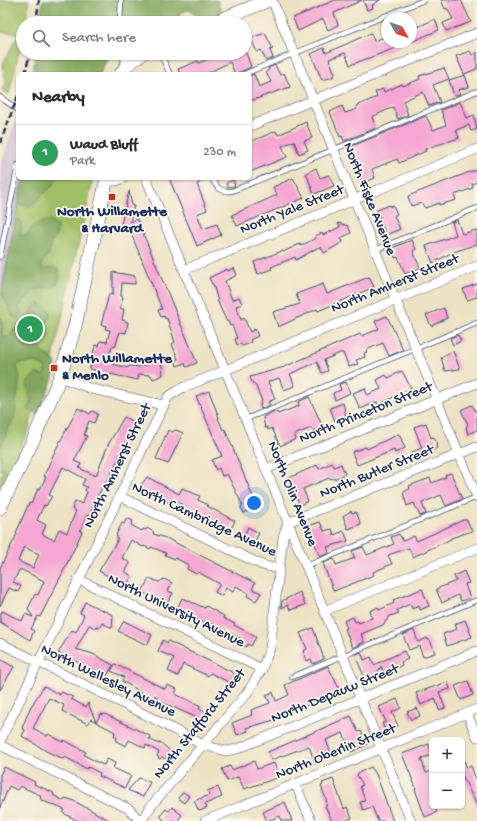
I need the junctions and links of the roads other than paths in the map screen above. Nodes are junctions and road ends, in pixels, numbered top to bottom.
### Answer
1 (121, 0) edge
2 (269, 0) edge
3 (272, 0) edge
4 (424, 0) edge
5 (120, 16) edge
6 (230, 16) edge
7 (477, 32) edge
8 (294, 54) junction
9 (135, 60) edge
10 (163, 60) edge
11 (124, 69) edge
12 (169, 72) edge
13 (249, 72) edge
14 (477, 91) edge
15 (0, 96) edge
16 (314, 100) junction
17 (16, 108) edge
18 (252, 125) edge
19 (477, 149) edge
20 (334, 150) junction
21 (16, 175) edge
22 (107, 180) edge
23 (119, 180) edge
24 (147, 180) edge
25 (213, 180) edge
26 (354, 200) junction
27 (477, 208) edge
28 (0, 223) edge
29 (6, 226) junction
30 (375, 250) junction
31 (0, 257) edge
32 (477, 266) edge
33 (184, 270) junction
34 (395, 299) junction
35 (477, 323) edge
36 (416, 348) junction
37 (225, 370) junction
38 (60, 377) junction
39 (477, 383) edge
40 (437, 399) junction
41 (163, 405) junction
42 (246, 419) junction
43 (477, 447) edge
44 (459, 454) junction
45 (266, 469) junction
46 (119, 496) junction
47 (477, 497) edge
48 (0, 508) edge
49 (288, 522) junction
50 (477, 548) edge
51 (306, 566) junction
52 (278, 569) junction
53 (78, 579) junction
54 (477, 600) edge
55 (324, 610) junction
56 (0, 643) edge
57 (477, 651) edge
58 (342, 655) junction
59 (38, 662) junction
60 (262, 669) junction
61 (292, 677) dead end
62 (361, 699) junction
63 (477, 709) edge
64 (467, 713) junction
65 (477, 738) edge
66 (0, 741) edge
67 (0, 745) edge
68 (203, 745) junction
69 (381, 748) junction
70 (295, 783) junction
71 (140, 821) edge
72 (205, 821) edge
73 (311, 821) edge
74 (411, 821) edge

1 - 5 lane
2 - 6 main road
3 - 8 street, North Fiske Avenue
4 - 8 lane
7 - 16 street
8 - 13 lane
8 - 16 street, North Fiske Avenue
9 - 11 main road
10 - 12 lane
14 - 20 lane
15 - 17 lane
16 - 18 street
16 - 20 street, North Fiske Avenue
19 - 26 street, North Yale Street
20 - 25 lane
20 - 26 street, North Fiske Avenue
21 - 29 lane
22 - 23 street
22 - 38 main road
24 - 33 street, North Olin Avenue
26 - 30 street, North Fiske Avenue
26 - 33 street, North Yale Street
27 - 30 lane
28 - 29 lane
29 - 31 lane
30 - 34 street, North Fiske Avenue
32 - 34 street, North Amherst Street
33 - 37 street, North Olin Avenue
34 - 36 street, North Fiske Avenue
34 - 37 street, North Amherst Street
35 - 36 lane
36 - 40 street, North Fiske Avenue
36 - 42 lane
37 - 41 street, North Amherst Street
37 - 42 street, North Olin Avenue
38 - 41 street
38 - 48 main road
39 - 40 street, North Princeton Street
40 - 44 street, North Fiske Avenue
40 - 45 street, North Princeton Street
41 - 46 street, North Amherst Street
42 - 45 street, North Olin Avenue
43 - 44 street, North Butler Street
44 - 47 street, North Fiske Avenue
44 - 49 street, North Butler Street
45 - 49 street, North Olin Avenue
46 - 52 street, North Cambridge Avenue
46 - 53 street, North Amherst Street
47 - 51 lane
49 - 51 street, North Olin Avenue
49 - 52 street, North Stafford Street
50 - 55 street
51 - 55 street, North Olin Avenue
52 - 60 street, North Stafford Street
53 - 59 street, North Amherst Street
53 - 60 street, North University Avenue
54 - 58 lane
55 - 58 street, North Olin Avenue
56 - 59 street, North Wellesley Avenue
57 - 62 street, North Depauw Street
58 - 61 lane
58 - 62 street, North Olin Avenue
59 - 66 street, North Amherst Street
59 - 68 street, North Wellesley Avenue
60 - 68 street, North Stafford Street
62 - 68 street, North Depauw Street
62 - 69 street, North Olin Avenue
63 - 64 street, North Oberlin Street
64 - 65 street
64 - 69 street, North Oberlin Street
67 - 71 street
68 - 71 street, North Stafford Street
69 - 70 street, North Oberlin Street
69 - 74 street, North Olin Avenue
70 - 72 street, North Oberlin Street
70 - 73 street

